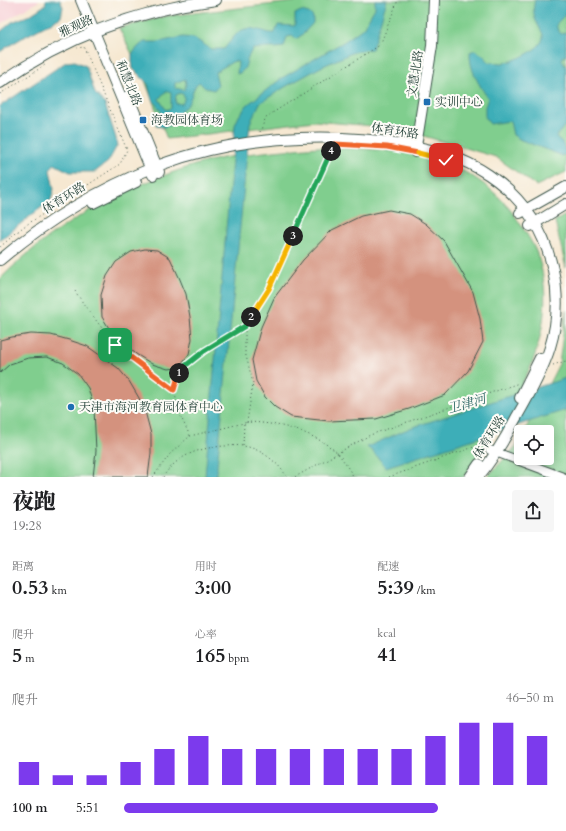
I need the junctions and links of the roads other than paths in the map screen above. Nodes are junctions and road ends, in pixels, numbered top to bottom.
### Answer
1 (81, 0) edge
2 (88, 0) edge
3 (190, 0) edge
4 (216, 0) edge
5 (429, 0) edge
6 (434, 0) edge
7 (96, 28) junction
8 (0, 79) edge
9 (0, 83) edge
10 (253, 143) junction
11 (413, 149) junction
12 (155, 171) junction
13 (566, 187) edge
14 (566, 204) edge
15 (523, 211) junction
16 (533, 224) junction
17 (0, 260) edge
18 (0, 269) edge
19 (530, 384) junction
20 (490, 449) junction
21 (470, 477) edge
22 (478, 477) edge
23 (563, 477) edge

1 - 7 main road, 和慧北路
2 - 7 main road, 和慧北路
3 - 7 main road, 雅观路
4 - 7 main road, 雅观路
5 - 11 main road, 文慧北路
6 - 11 main road, 文慧北路
7 - 8 main road, 雅观路
7 - 9 main road, 雅观路
7 - 12 main road, 和慧北路
10 - 11 main road, 体育环路
10 - 11 main road, 体育环路
10 - 12 main road, 体育环路
11 - 15 main road, 体育环路
12 - 17 main road, 体育环路
12 - 18 main road, 体育环路
13 - 15 main road
14 - 16 main road
15 - 16 main road, 体育环路
16 - 19 main road, 体育环路
16 - 19 main road, 体育环路
19 - 20 main road, 体育环路
20 - 21 main road, 体育环路
20 - 22 main road, 体育环路
20 - 23 street

